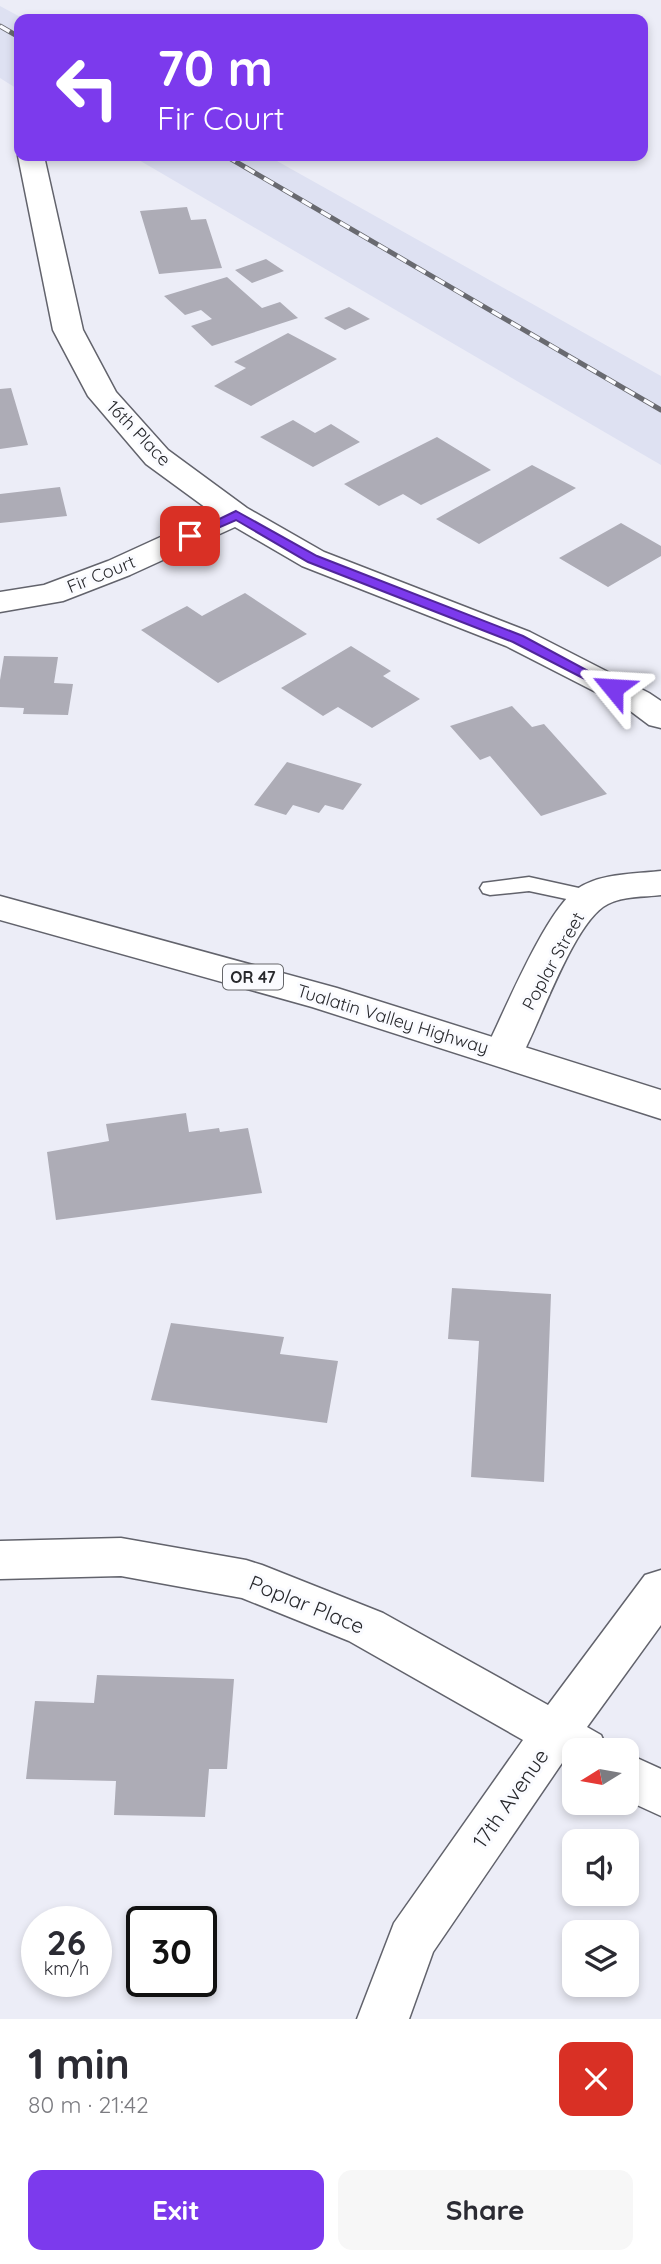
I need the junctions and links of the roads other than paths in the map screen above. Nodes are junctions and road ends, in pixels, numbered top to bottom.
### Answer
1 (22, 161) edge
2 (236, 515) junction
3 (0, 602) edge
4 (661, 717) edge
5 (661, 883) edge
6 (490, 888) dead end
7 (590, 897) junction
8 (0, 908) edge
9 (504, 1053) junction
10 (661, 1105) edge
11 (0, 1560) edge
12 (661, 1589) edge
13 (562, 1738) edge
14 (571, 1738) edge
15 (562, 1751) edge
16 (639, 1781) edge
17 (661, 1794) edge
18 (383, 2019) edge

1 - 2 main road, 16th Place
2 - 3 main road, Fir Court
2 - 4 main road, 16th Place
5 - 7 main road, Poplar Street
6 - 7 lane
7 - 9 main road, Poplar Street
8 - 9 main road, Tualatin Valley Highway / OR 47
9 - 10 main road, Tualatin Valley Highway / OR 47
11 - 13 main road, Poplar Place
12 - 14 main road, 17th Avenue
15 - 18 main road, 17th Avenue
16 - 17 main road

